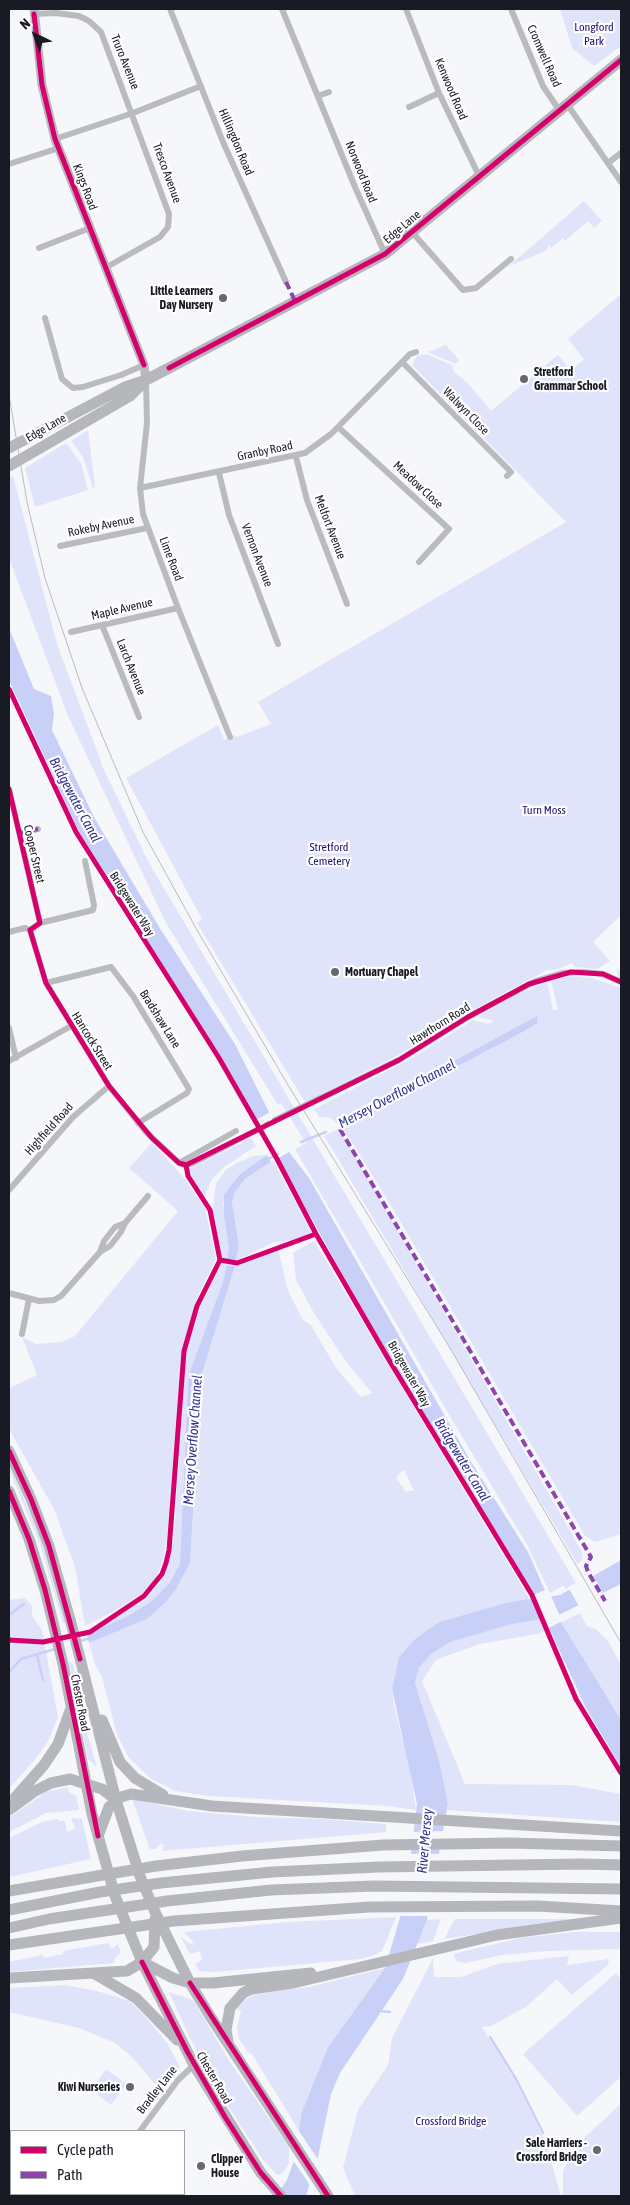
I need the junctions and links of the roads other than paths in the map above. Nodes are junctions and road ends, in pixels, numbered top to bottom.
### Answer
1 (170, 9) edge
2 (282, 9) edge
3 (406, 9) edge
4 (511, 9) edge
5 (34, 12) edge
6 (621, 60) edge
7 (201, 86) junction
8 (329, 92) dead end
9 (439, 93) junction
10 (318, 96) junction
11 (409, 107) dead end
12 (563, 107) junction
13 (133, 113) junction
14 (57, 143) junction
15 (621, 153) edge
16 (608, 163) junction
17 (9, 164) edge
18 (479, 176) junction
19 (621, 182) edge
20 (90, 228) junction
21 (412, 232) junction
22 (39, 248) dead end
23 (385, 254) junction
24 (511, 259) dead end
25 (105, 268) junction
26 (286, 282) dead end
27 (45, 318) dead end
28 (416, 352) dead end
29 (402, 362) junction
30 (144, 365) junction
31 (146, 380) junction
32 (338, 427) junction
33 (9, 448) edge
34 (296, 457) junction
35 (9, 466) edge
36 (218, 472) junction
37 (507, 476) dead end
38 (140, 488) junction
39 (147, 528) junction
40 (60, 546) dead end
41 (419, 562) dead end
42 (347, 604) dead end
43 (178, 608) junction
44 (102, 625) junction
45 (71, 632) dead end
46 (278, 644) dead end
47 (139, 717) dead end
48 (230, 737) dead end
49 (9, 789) edge
50 (38, 829) dead end
51 (19, 833) junction
52 (85, 861) dead end
53 (40, 923) junction
54 (30, 930) junction
55 (9, 932) edge
56 (621, 982) edge
57 (46, 983) junction
58 (71, 1026) junction
59 (9, 1028) edge
60 (16, 1058) junction
61 (9, 1061) edge
62 (109, 1086) junction
63 (275, 1120) tunnel mouth
64 (138, 1123) junction
65 (257, 1130) tunnel mouth
66 (236, 1131) dead end
67 (179, 1163) junction
68 (9, 1190) edge
69 (148, 1196) dead end
70 (9, 1293) edge
71 (29, 1299) junction
72 (22, 1334) dead end
73 (9, 1451) edge
74 (9, 1491) edge
75 (80, 1659) junction
76 (71, 1708) junction
77 (86, 1783) junction
78 (116, 1800) junction
79 (176, 1802) junction
80 (9, 1804) edge
81 (9, 1810) edge
82 (507, 1824) junction
83 (621, 1831) edge
84 (98, 1836) junction
85 (621, 1837) edge
86 (621, 1846) edge
87 (621, 1866) edge
88 (621, 1889) edge
89 (9, 1892) edge
90 (9, 1910) edge
91 (621, 1911) edge
92 (154, 1912) junction
93 (621, 1918) edge
94 (9, 1928) edge
95 (9, 1945) edge
96 (142, 1962) junction
97 (349, 1969) junction
98 (93, 1973) junction
99 (9, 1978) edge
100 (190, 1983) junction
101 (228, 2044) junction
102 (187, 2051) junction
103 (194, 2064) junction
104 (141, 2130) edge
105 (281, 2196) edge
106 (328, 2196) edge

1 - 7 street, Hillingdon Road
2 - 10 street, Norwood Road
3 - 9 street, Kenwood Road
4 - 12 street, Cromwell Road
5 - 13 street, Truro Avenue
5 - 14 street, Kings Road
6 - 12 highway, Edge Lane
7 - 13 street
7 - 26 street, Hillingdon Road
8 - 10 street
9 - 11 street
9 - 18 street, Kenwood Road
10 - 23 street, Norwood Road
12 - 16 street, Cromwell Road
12 - 18 highway, Edge Lane
13 - 14 street
13 - 25 street, Tresco Avenue
14 - 17 street
14 - 20 street, Kings Road
15 - 16 street
16 - 19 street, Cromwell Road
18 - 21 highway, Edge Lane
20 - 22 street
20 - 25 street, Kings Road
21 - 23 highway, Edge Lane
21 - 24 street
23 - 31 highway, Edge Lane
25 - 30 street, Kings Road
27 - 30 street
28 - 29 street, Granby Road
29 - 32 street, Granby Road
29 - 37 street, Walwyn Close
30 - 31 street, Kings Road
31 - 33 highway, Edge Lane
31 - 35 highway, Edge Lane
31 - 38 street, Lime Road
32 - 34 street, Granby Road
32 - 41 street, Meadow Close
34 - 36 street, Granby Road
34 - 42 street, Melfort Avenue
36 - 38 street, Granby Road
36 - 46 street, Vernon Avenue
38 - 39 street, Lime Road
39 - 40 street, Rokeby Avenue
39 - 43 street, Lime Road
43 - 44 street, Maple Avenue
43 - 48 street, Lime Road
44 - 45 street, Maple Avenue
44 - 47 street, Larch Avenue
49 - 51 street, Cooper Street
50 - 51 street, Cooper Street
51 - 53 street, Cooper Street
52 - 53 street
53 - 54 street
54 - 55 street
54 - 57 street, Hancock Street
56 - 63 street, Hawthorn Road
57 - 58 street, Hancock Street
57 - 64 street, Bradshaw Lane
58 - 60 street
58 - 62 street, Hancock Street
59 - 60 street
60 - 61 street
62 - 64 street, Hancock Street
62 - 68 street, Highfield Road
64 - 67 street, Hancock Street
65 - 67 street, Hancock Street
66 - 67 street
69 - 71 street
70 - 71 street
71 - 72 street
73 - 75 highway, Chester Road
74 - 76 highway, Chester Road
75 - 78 highway, Chester Road
75 - 79 highway
76 - 77 highway, Chester Road
76 - 80 highway
77 - 78 highway
77 - 81 highway
77 - 84 highway, Chester Road
78 - 79 highway
78 - 84 highway
78 - 92 highway, Chester Road
79 - 82 highway
82 - 83 highway
82 - 85 highway
84 - 96 highway, Chester Road
86 - 89 highway
87 - 90 highway
88 - 94 highway
91 - 95 highway
92 - 96 highway
92 - 100 highway, Chester Road
93 - 97 highway
96 - 98 highway
96 - 100 highway
96 - 102 highway, Chester Road
97 - 100 highway
97 - 101 highway
98 - 99 highway
98 - 102 highway
100 - 101 highway, Chester Road
101 - 106 highway, Chester Road
102 - 103 highway, Chester Road
103 - 104 street, Bradley Lane
103 - 105 highway, Chester Road

